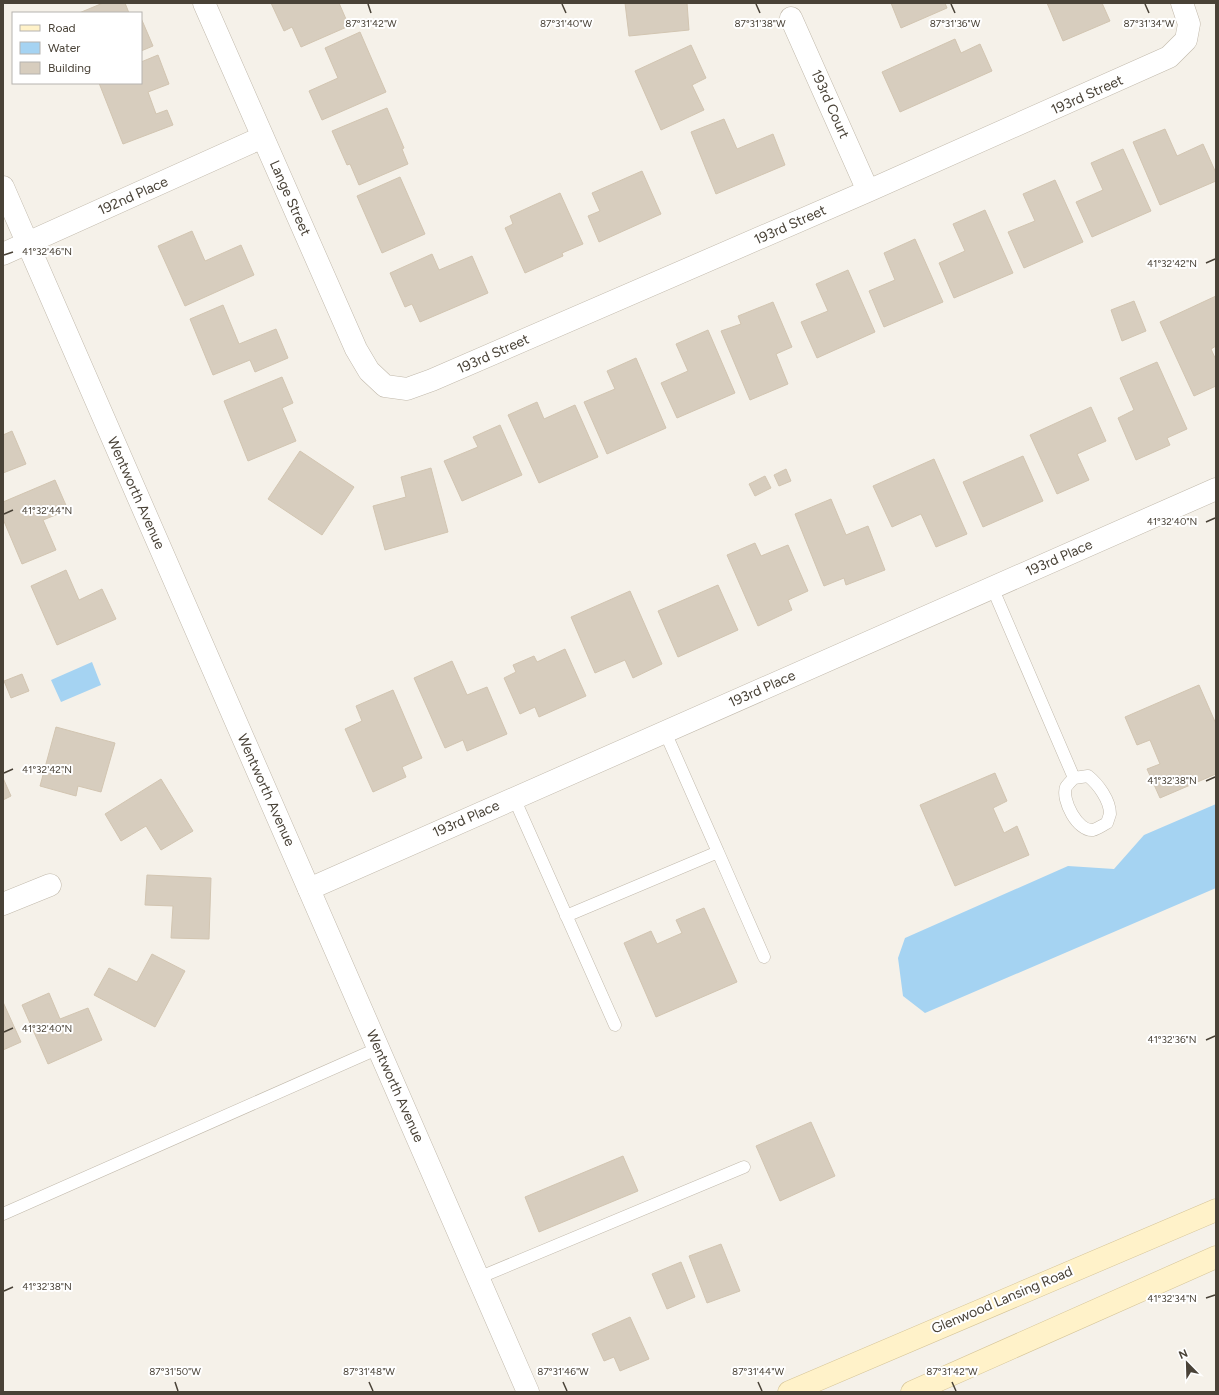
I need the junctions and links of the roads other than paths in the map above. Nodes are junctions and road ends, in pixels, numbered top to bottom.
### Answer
1 (204, 3) edge
2 (1182, 3) edge
3 (791, 18) dead end
4 (263, 137) junction
5 (3, 187) edge
6 (868, 191) junction
7 (28, 243) junction
8 (3, 254) edge
9 (385, 386) joint
10 (1216, 489) edge
11 (992, 587) junction
12 (665, 732) junction
13 (1074, 778) junction
14 (514, 798) junction
15 (718, 852) junction
16 (50, 885) dead end
17 (309, 889) junction
18 (3, 904) edge
19 (566, 916) junction
20 (764, 957) dead end
21 (615, 1025) dead end
22 (379, 1048) junction
23 (744, 1167) dead end
24 (1216, 1210) edge
25 (3, 1214) edge
26 (1216, 1257) edge
27 (478, 1278) junction
28 (528, 1392) edge
29 (789, 1392) edge
30 (912, 1392) edge

1 - 4 street, Lange Street
2 - 6 street, 193rd Street
3 - 6 street, 193rd Court
4 - 7 street, 192nd Place
4 - 9 street, Lange Street
5 - 7 street, Wentworth Avenue
6 - 9 street, 193rd Street
7 - 8 street, 192nd Place
7 - 17 street, Wentworth Avenue
10 - 11 street, 193rd Place
11 - 12 street, 193rd Place
11 - 13 lane
12 - 14 street, 193rd Place
12 - 15 lane
13 - 13 lane
14 - 17 street, 193rd Place
14 - 19 lane
15 - 19 lane
15 - 20 lane
16 - 18 street
17 - 22 street, Wentworth Avenue
19 - 21 lane
22 - 25 lane
22 - 27 street, Wentworth Avenue
23 - 27 lane
24 - 29 main road, Glenwood Lansing Road
26 - 30 main road
27 - 28 street, Wentworth Avenue

